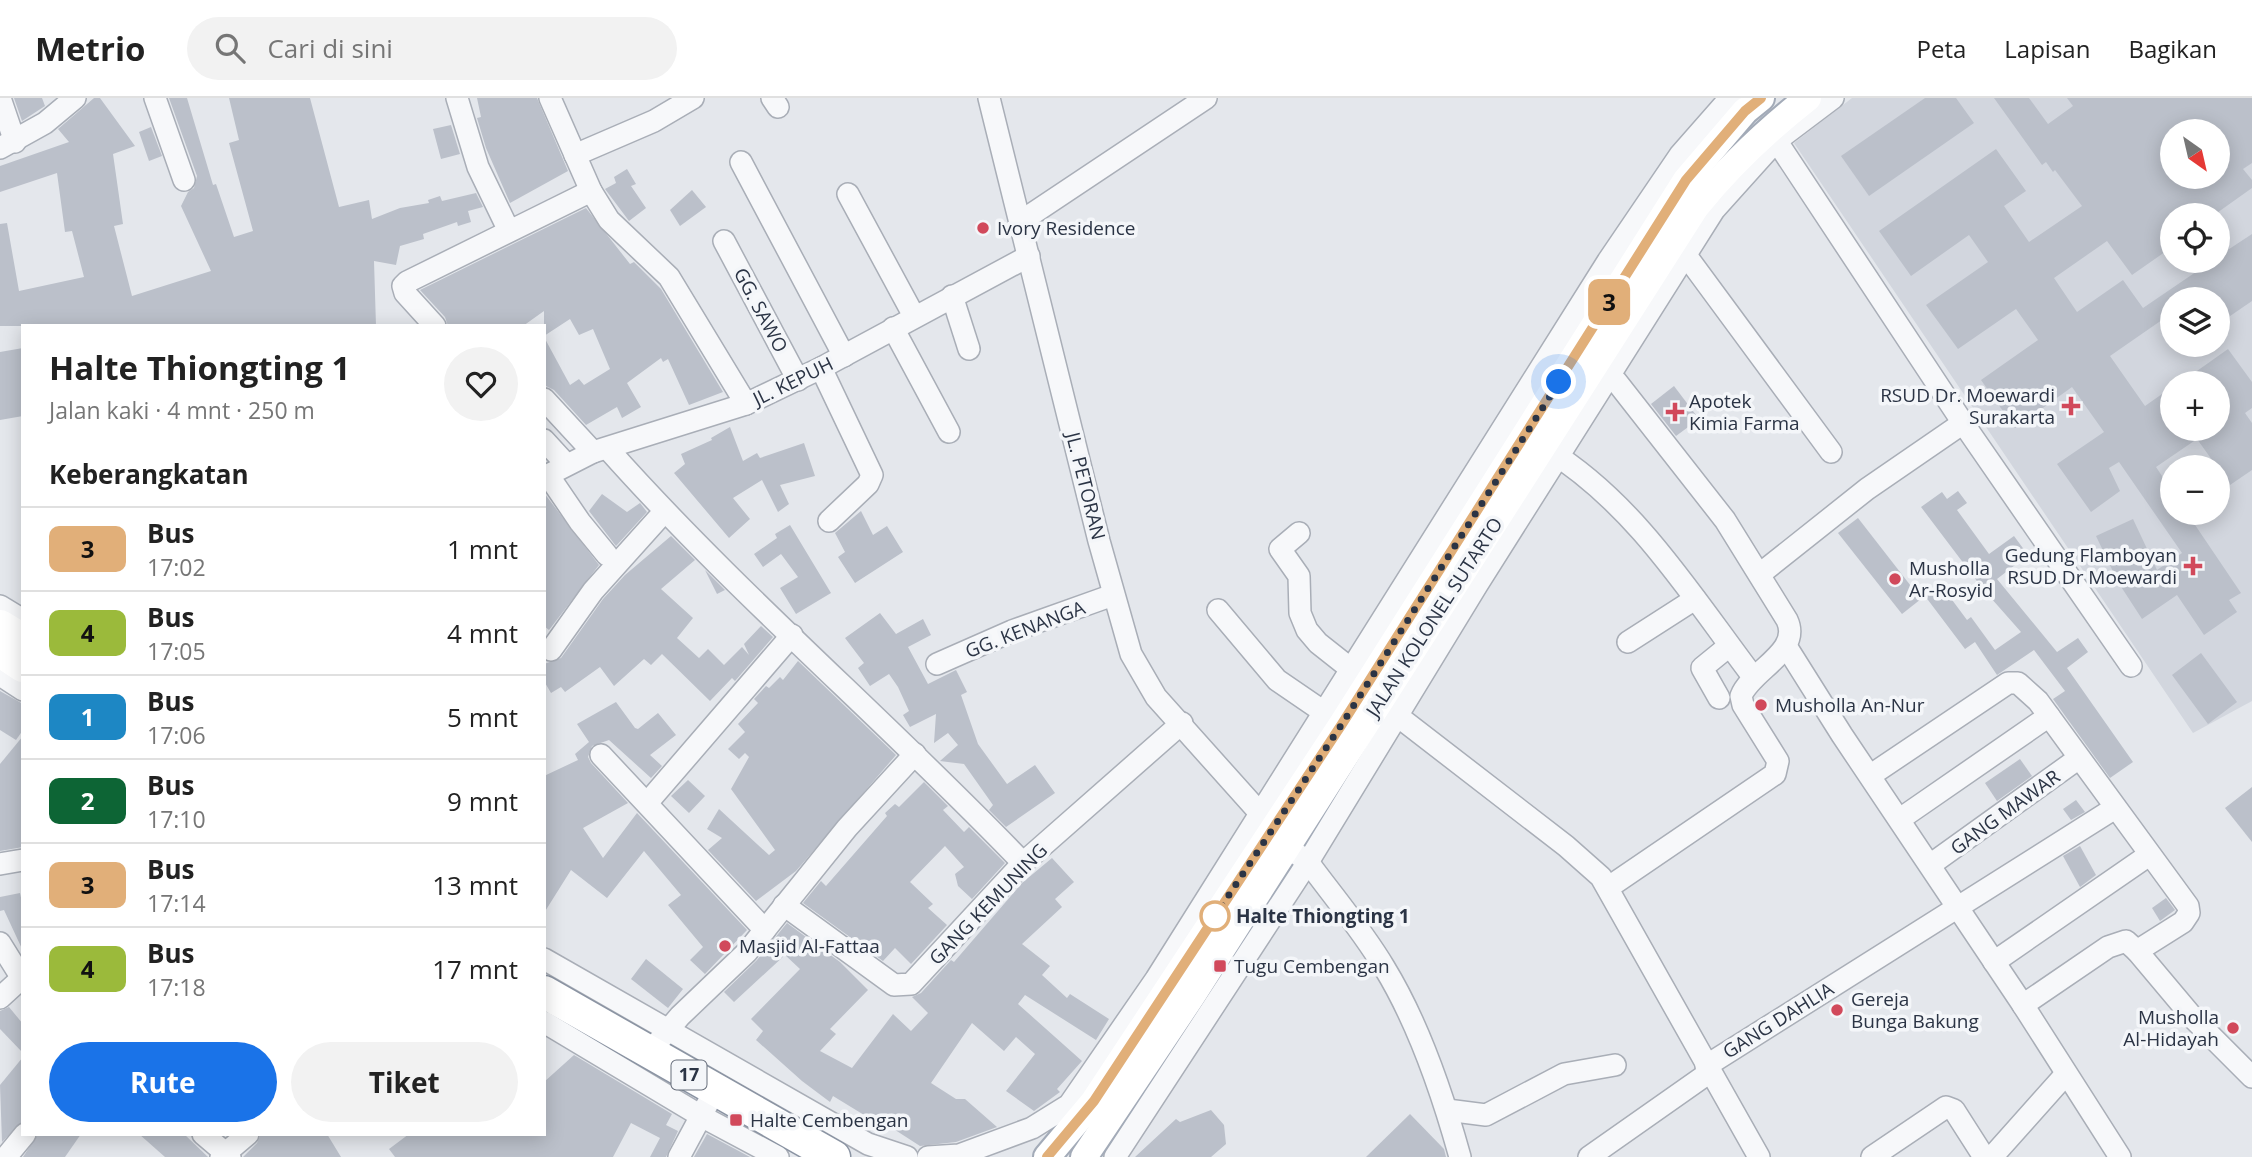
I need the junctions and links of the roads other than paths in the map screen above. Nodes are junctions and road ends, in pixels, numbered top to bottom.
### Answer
1 (0, 98) edge
2 (75, 98) edge
3 (155, 98) edge
4 (457, 98) edge
5 (550, 98) edge
6 (693, 98) edge
7 (989, 98) edge
8 (1206, 98) edge
9 (1808, 98) edge
10 (1833, 98) edge
11 (1743, 101) edge
12 (1773, 135) junction
13 (8, 145) edge
14 (575, 155) junction
15 (741, 162) dead end
16 (184, 180) dead end
17 (591, 191) junction
18 (848, 194) dead end
19 (1020, 222) junction
20 (509, 231) junction
21 (724, 241) dead end
22 (1677, 250) junction
23 (1029, 256) junction
24 (952, 296) junction
25 (914, 316) junction
26 (433, 324) edge
27 (893, 328) junction
28 (969, 349) dead end
29 (844, 356) junction
30 (1602, 368) junction
31 (821, 369) junction
32 (798, 380) junction
33 (546, 401) edge
34 (746, 404) junction
35 (1963, 423) junction
36 (949, 432) dead end
37 (546, 447) edge
38 (601, 450) junction
39 (1550, 451) junction
40 (1831, 452) dead end
41 (553, 472) edge
42 (664, 512) junction
43 (829, 521) dead end
44 (1299, 533) dead end
45 (607, 555) dead end
46 (1760, 574) junction
47 (1113, 595) junction
48 (1695, 599) junction
49 (0, 606) edge
50 (1218, 610) dead end
51 (21, 619) edge
52 (0, 626) edge
53 (792, 635) junction
54 (21, 639) edge
55 (1628, 642) dead end
56 (1728, 646) junction
57 (1786, 646) junction
58 (551, 650) dead end
59 (0, 651) edge
60 (937, 664) dead end
61 (21, 665) edge
62 (2131, 666) dead end
63 (0, 675) edge
64 (1754, 678) junction
65 (21, 689) edge
66 (1374, 692) junction
67 (1719, 698) dead end
68 (2049, 716) junction
69 (1333, 718) junction
70 (1182, 723) junction
71 (915, 754) junction
72 (601, 755) dead end
73 (2080, 758) junction
74 (1871, 775) junction
75 (648, 803) junction
76 (2115, 808) junction
77 (1900, 819) junction
78 (1282, 837) junction
79 (2149, 855) junction
80 (21, 860) edge
81 (1023, 863) junction
82 (0, 864) edge
83 (1930, 865) junction
84 (1609, 887) junction
85 (784, 905) junction
86 (1959, 909) junction
87 (765, 930) junction
88 (0, 943) edge
89 (2137, 951) junction
90 (546, 960) edge
91 (1994, 962) junction
92 (21, 977) edge
93 (21, 980) edge
94 (546, 993) edge
95 (0, 998) edge
96 (2023, 1005) junction
97 (546, 1023) edge
98 (1124, 1040) junction
99 (658, 1042) junction
100 (1615, 1065) dead end
101 (1708, 1069) junction
102 (2066, 1074) junction
103 (2252, 1077) edge
104 (750, 1094) junction
105 (708, 1102) junction
106 (1447, 1110) junction
107 (23, 1136) edge
108 (205, 1136) edge
109 (246, 1136) edge
110 (864, 1150) edge
111 (225, 1155) edge
112 (1597, 1155) edge
113 (8, 1156) edge
114 (679, 1157) edge
115 (778, 1157) edge
116 (834, 1157) edge
117 (907, 1157) edge
118 (928, 1157) edge
119 (1046, 1157) edge
120 (1084, 1157) edge
121 (1115, 1157) edge
122 (1460, 1157) edge
123 (1759, 1157) edge
124 (1872, 1157) edge
125 (1984, 1157) edge
126 (1992, 1157) edge
127 (2120, 1157) edge

1 - 13 street
2 - 13 street
3 - 16 street
4 - 20 street
5 - 14 street
6 - 14 street
7 - 19 street, JL. PETORAN
8 - 19 street
9 - 12 main road, JALAN KOLONEL SUTARTO
10 - 12 street
11 - 66 main road, JALAN KOLONEL SUTARTO
12 - 22 main road, JALAN KOLONEL SUTARTO
12 - 35 street
14 - 17 street
15 - 29 street
17 - 20 street
17 - 34 street
18 - 25 street
19 - 23 street, JL. PETORAN
20 - 26 street
21 - 32 street, GG. SAWO
22 - 30 main road, JALAN KOLONEL SUTARTO
22 - 40 street
23 - 24 street, JL. KEPUH
23 - 47 street, JL. PETORAN
24 - 25 street, JL. KEPUH
24 - 28 street
25 - 27 street, JL. KEPUH
27 - 29 street, JL. KEPUH
27 - 36 street
29 - 31 street, JL. KEPUH
30 - 39 main road, JALAN KOLONEL SUTARTO
30 - 46 street
31 - 32 street, JL. KEPUH
31 - 43 street
32 - 34 street, JL. KEPUH
33 - 38 street
34 - 38 street, JL. KEPUH
35 - 46 street
35 - 62 street
37 - 41 street
38 - 41 street, JL. KEPUH
38 - 42 street
39 - 48 street
39 - 66 main road, JALAN KOLONEL SUTARTO
41 - 45 street
42 - 53 street
42 - 58 street
44 - 66 street
46 - 57 street
47 - 60 street, GG. KENANGA
47 - 70 street, JL. PETORAN
48 - 55 street
48 - 56 street
49 - 51 street
50 - 69 street
52 - 54 highway
53 - 71 street
53 - 75 street
56 - 64 street
56 - 67 street
57 - 64 street
57 - 74 street
59 - 61 highway
63 - 65 street
64 - 84 street
66 - 69 main road, JALAN KOLONEL SUTARTO
66 - 78 main road, JALAN KOLONEL SUTARTO
66 - 84 street
68 - 73 street
68 - 74 street
68 - 77 street
69 - 78 main road, JALAN KOLONEL SUTARTO
70 - 78 street, JL. PETORAN
70 - 81 street, GANG KEMUNING
71 - 81 street
71 - 85 street
72 - 75 street
73 - 76 street
73 - 83 street, GANG MAWAR
74 - 77 street
75 - 87 street
76 - 79 street
76 - 86 street, GANG DAHLIA
77 - 83 street
78 - 98 main road, JALAN KOLONEL SUTARTO
78 - 106 street, JL. PETORAN
78 - 120 main road, JALAN KOLONEL SUTARTO
78 - 121 street
79 - 89 street
79 - 91 street
80 - 82 street
81 - 85 street, GANG KEMUNING
83 - 86 street
84 - 101 street
85 - 87 street
86 - 91 street
86 - 101 street, GANG DAHLIA
87 - 99 street
88 - 92 street
89 - 96 street
89 - 103 street
90 - 99 street
91 - 96 street
93 - 95 street
94 - 99 highway, 17
96 - 102 street
97 - 105 street
98 - 118 street
98 - 119 main road, JALAN KOLONEL SUTARTO
99 - 104 street
99 - 105 highway, 17
100 - 106 street
101 - 112 street, GANG DAHLIA
101 - 123 street
102 - 126 street
102 - 127 street
104 - 105 highway, 17
104 - 110 street
104 - 116 highway, 17
105 - 114 street
105 - 115 street
106 - 122 street, JL. PETORAN
107 - 113 street
108 - 111 street
109 - 111 street
110 - 117 street
124 - 125 street

